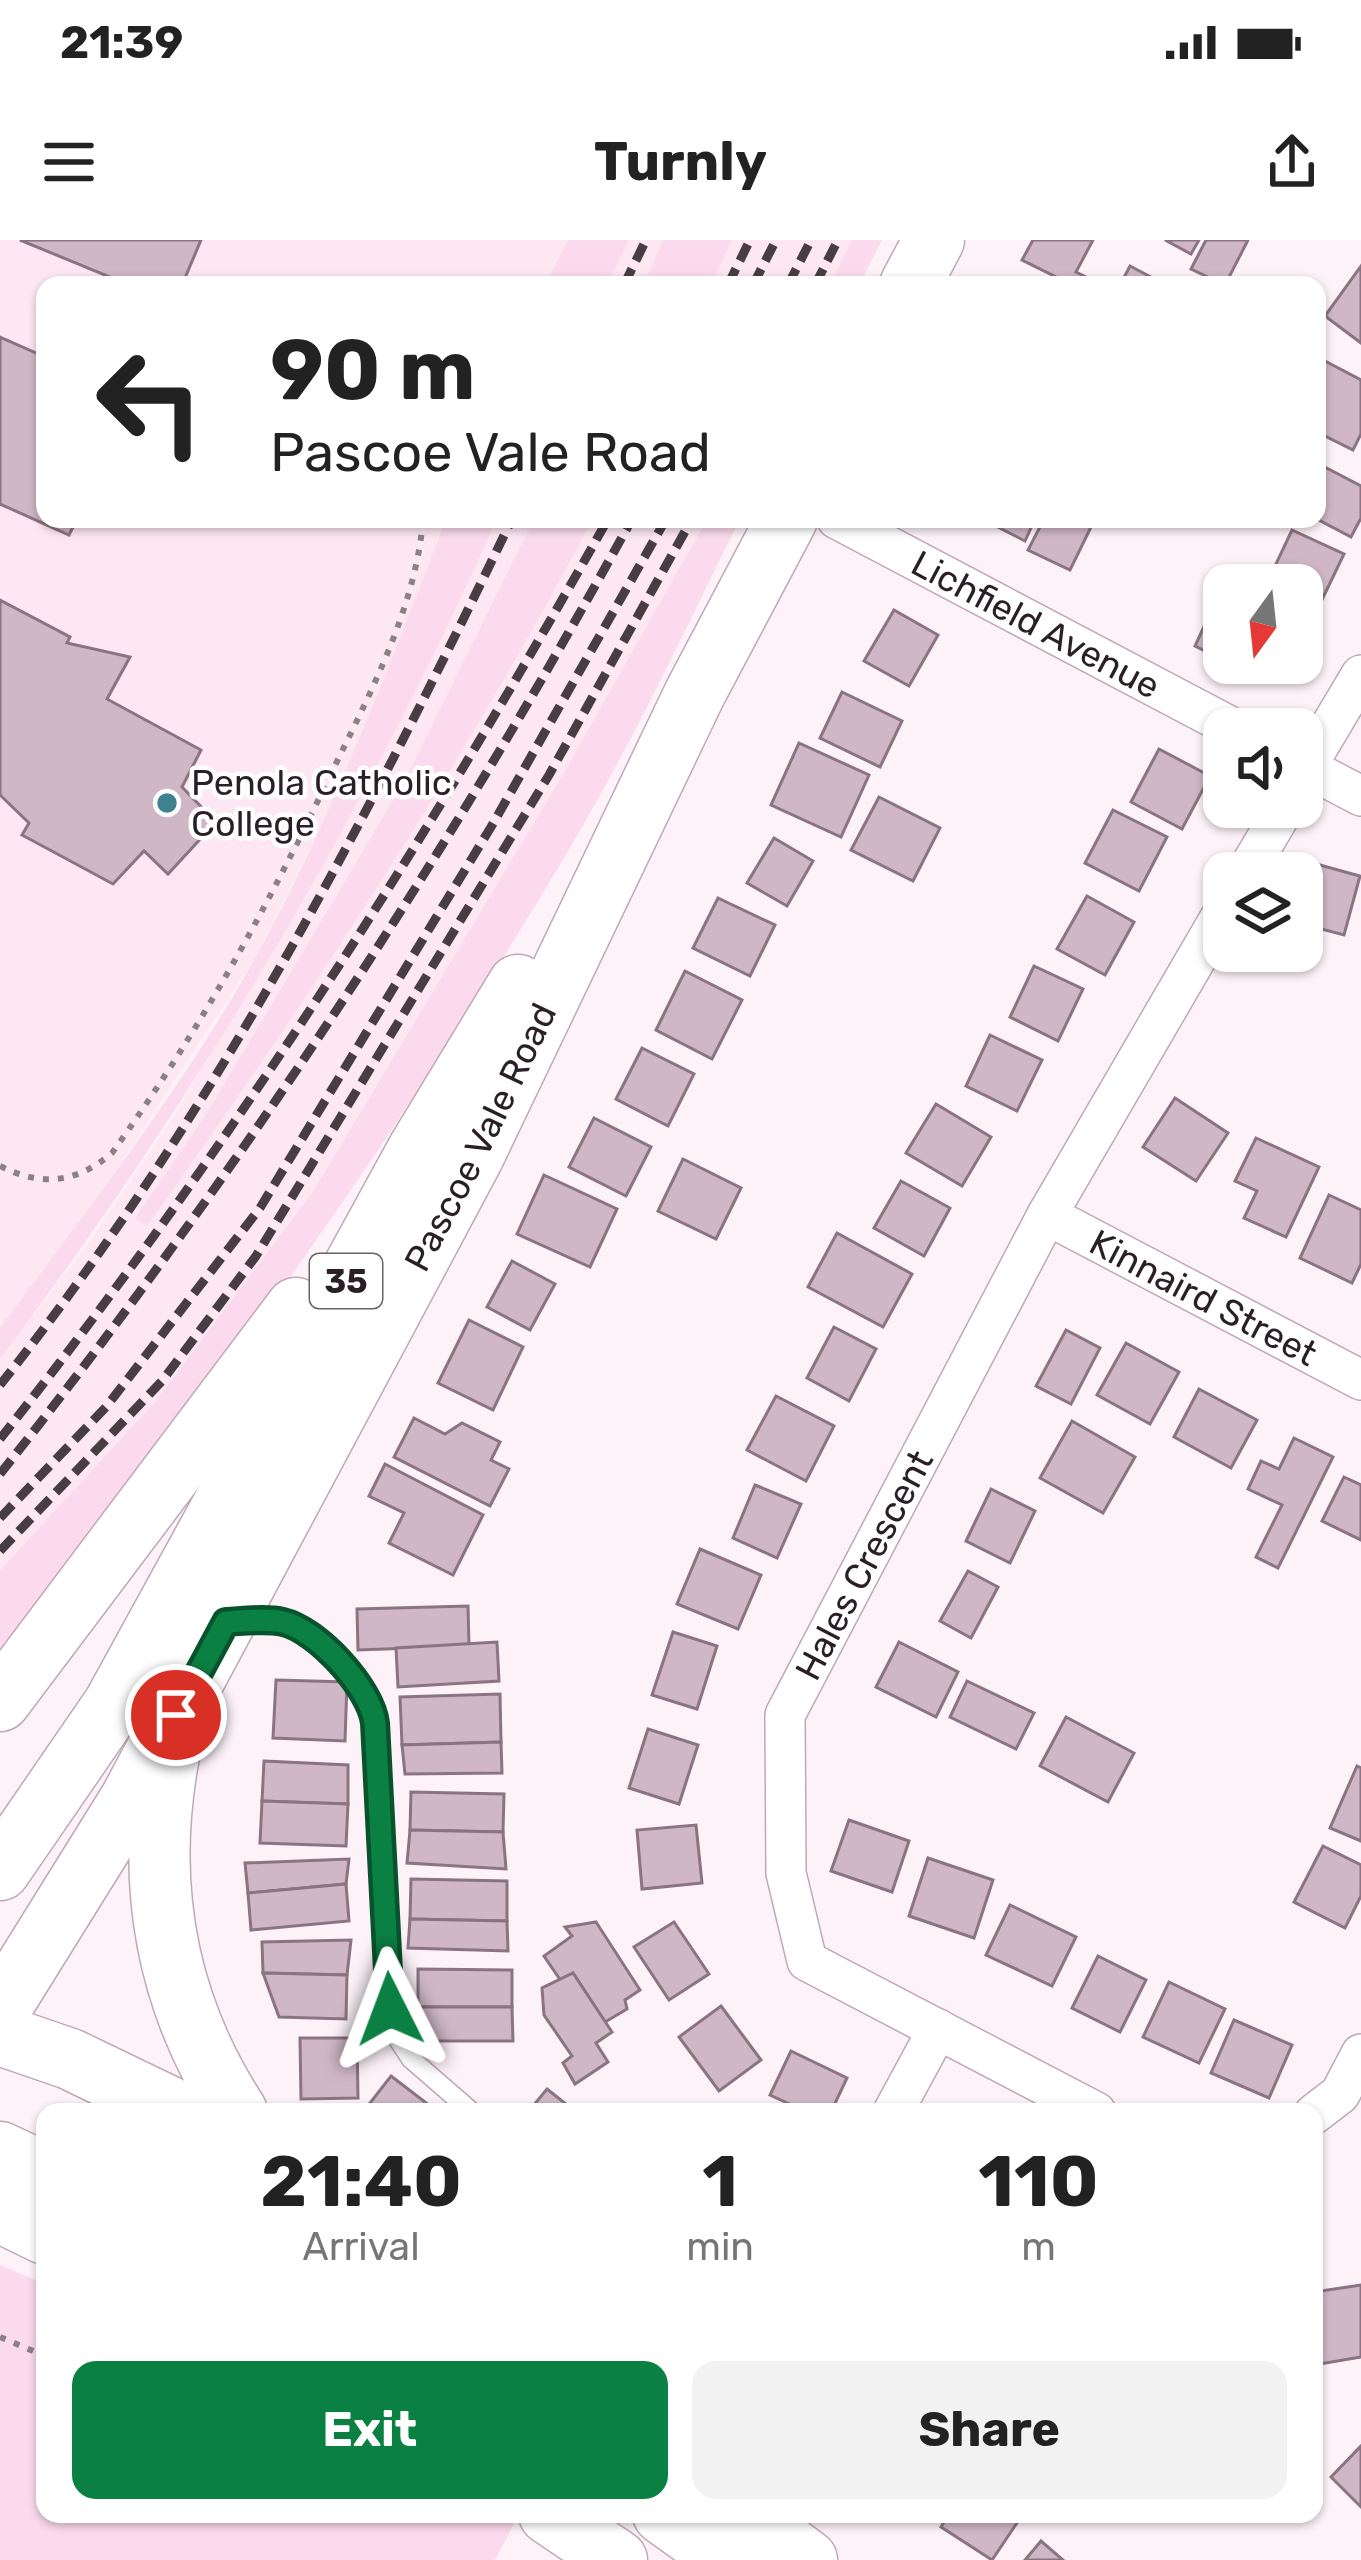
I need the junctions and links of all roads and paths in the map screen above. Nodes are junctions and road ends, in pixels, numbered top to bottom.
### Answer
1 (934, 240) edge
2 (915, 276) edge
3 (421, 528) edge
4 (782, 528) edge
5 (854, 528) edge
6 (1361, 675) edge
7 (695, 693) junction
8 (1203, 712) edge
9 (1323, 736) edge
10 (1323, 778) edge
11 (1361, 796) edge
12 (1203, 947) edge
13 (419, 1148) junction
14 (0, 1166) edge
15 (1047, 1215) junction
16 (1361, 1380) edge
17 (226, 1622) junction
18 (0, 1701) edge
19 (176, 1715) junction
20 (0, 1870) edge
21 (0, 2009) edge
22 (938, 2030) junction
23 (0, 2035) edge
24 (1361, 2054) edge
25 (161, 2103) edge
26 (232, 2103) edge
27 (462, 2103) edge
28 (898, 2103) edge
29 (1079, 2103) edge
30 (1323, 2107) edge
31 (16, 2175) edge
32 (36, 2216) edge
33 (0, 2336) edge
34 (36, 2352) edge
35 (562, 2523) edge
36 (675, 2523) edge
37 (757, 2523) edge
38 (617, 2560) edge
39 (727, 2560) edge
40 (807, 2560) edge

1 - 2 main road
3 - 14 path
4 - 7 main road, Pascoe Vale Road / 35
5 - 8 street, Lichfield Avenue
6 - 9 street
7 - 13 main road, Pascoe Vale Road / 35
7 - 17 main road, Pascoe Vale Road / 35
10 - 11 street
12 - 15 street, Hales Crescent
13 - 18 main road
13 - 20 main road, Pascoe Vale Road / 35
15 - 16 street, Kinnaird Street
15 - 22 street, Hales Crescent
17 - 19 main road, Pascoe Vale Road / 35
17 - 27 lane
19 - 21 main road, Pascoe Vale Road / 35
19 - 26 main road
22 - 28 street
22 - 29 street, Hales Crescent
23 - 25 main road
24 - 30 street
31 - 32 main road
33 - 34 path
35 - 38 main road
36 - 39 main road
37 - 40 main road

